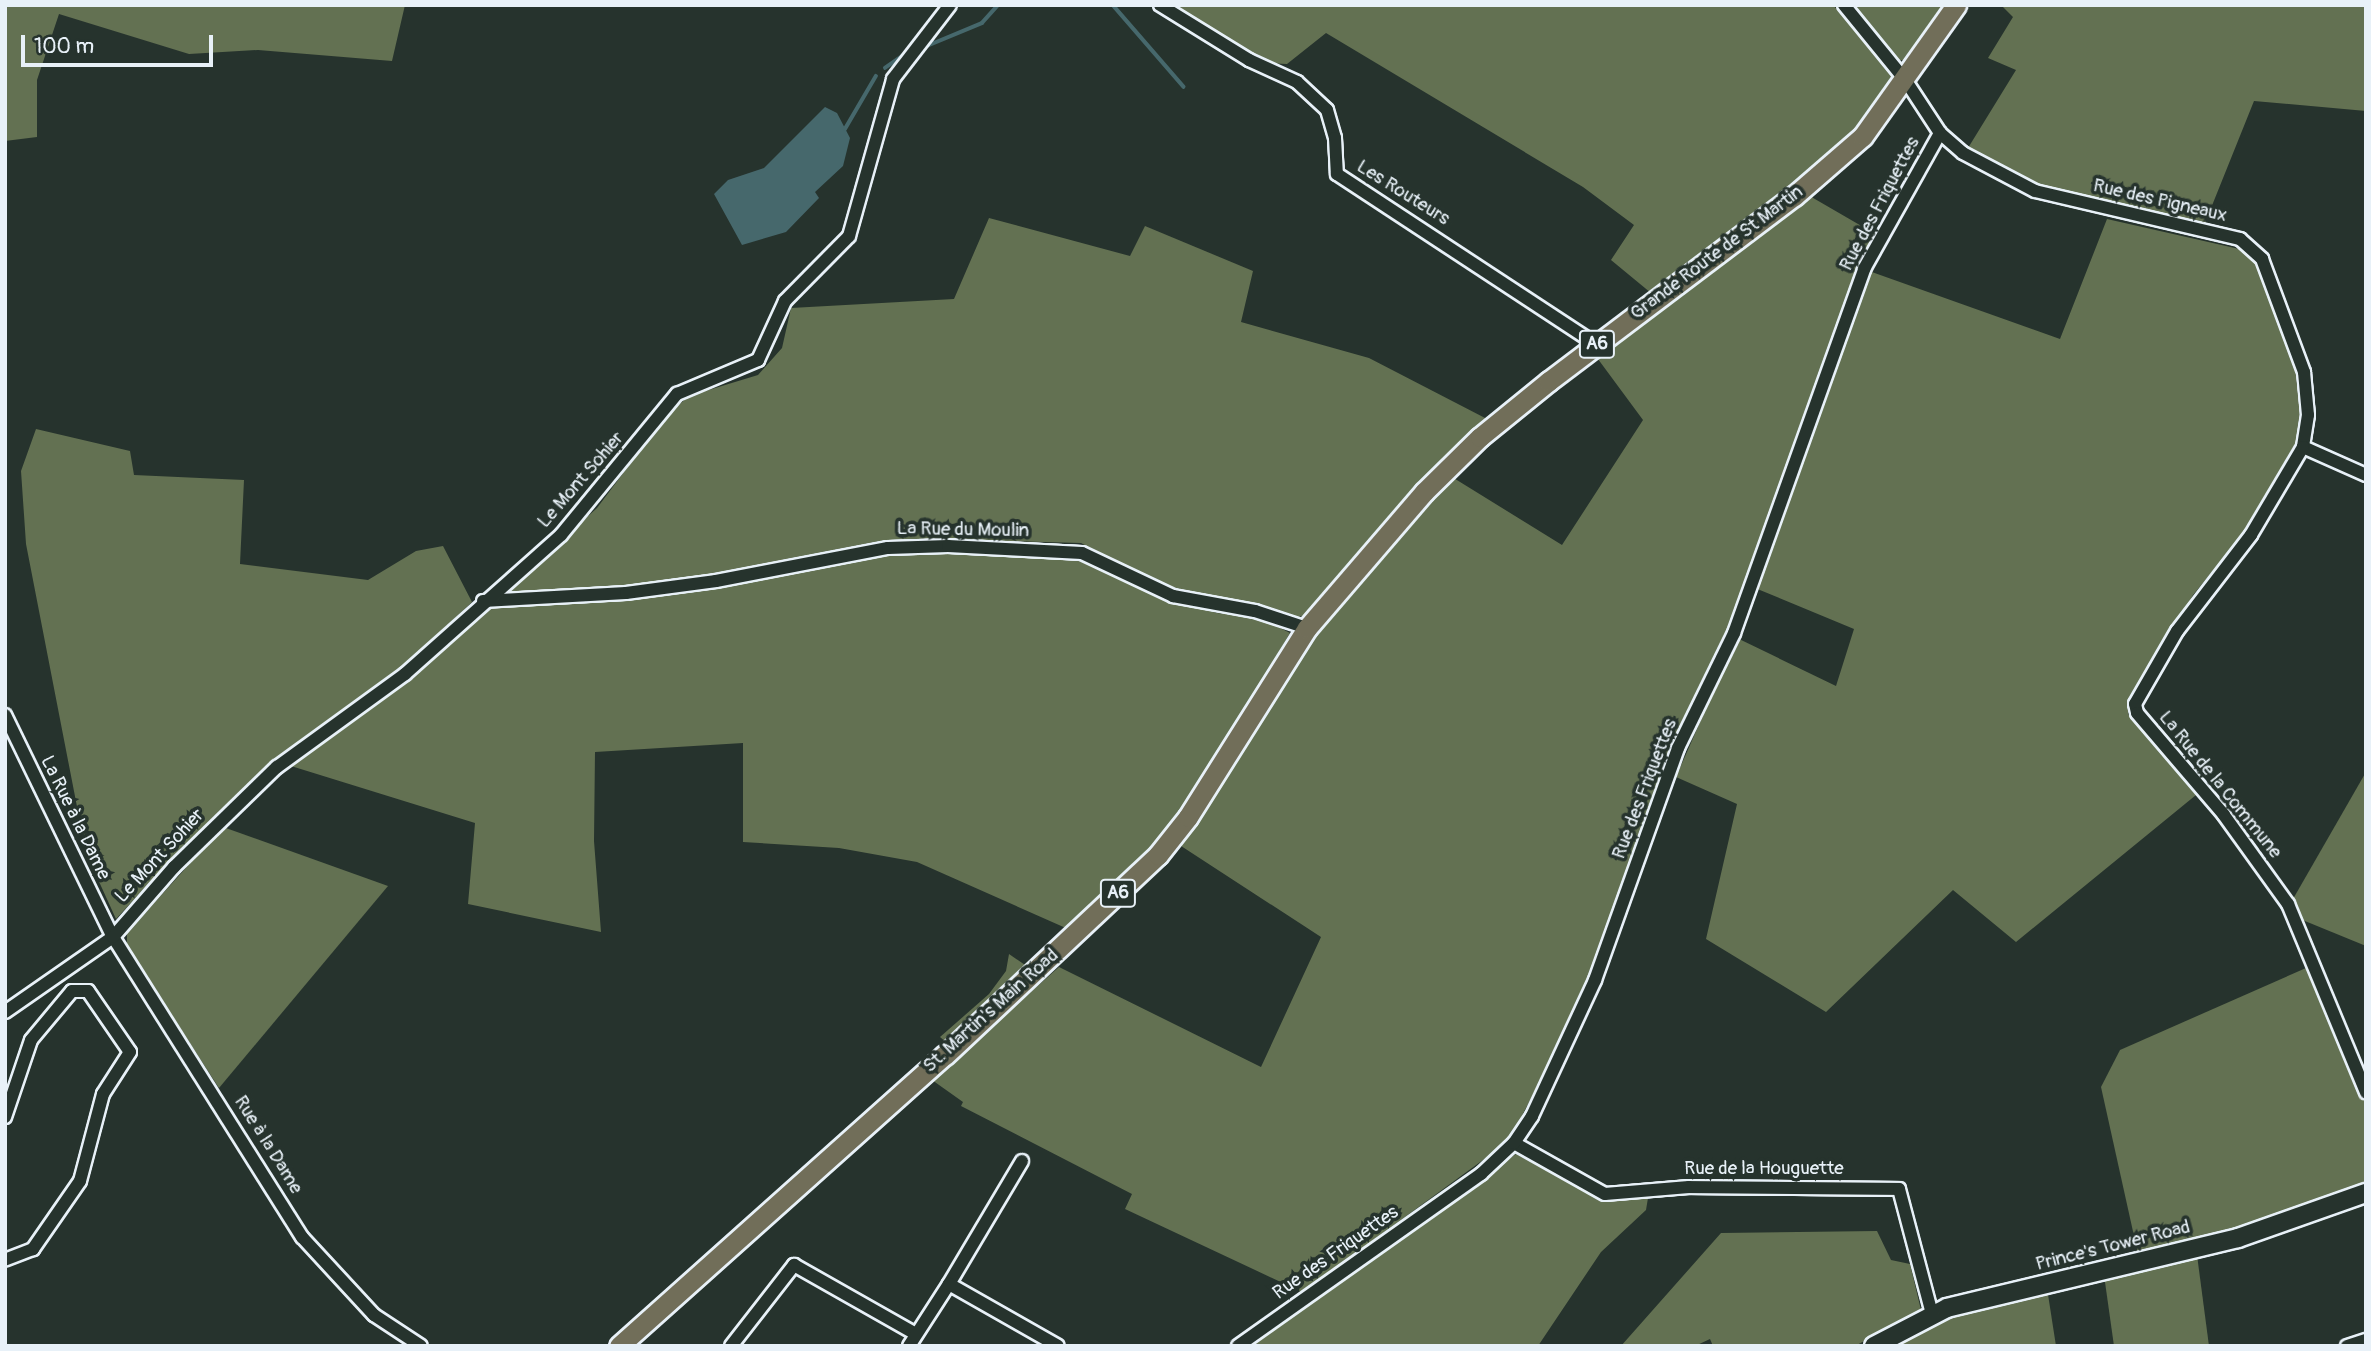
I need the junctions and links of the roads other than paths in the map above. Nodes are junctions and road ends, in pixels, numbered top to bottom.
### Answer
1 (950, 5) edge
2 (1160, 5) edge
3 (1844, 5) edge
4 (1956, 5) edge
5 (1906, 81) junction
6 (1940, 133) junction
7 (1596, 345) junction
8 (2302, 447) junction
9 (2366, 475) edge
10 (483, 601) junction
11 (1307, 628) junction
12 (5, 715) edge
13 (113, 937) junction
14 (5, 1012) edge
15 (2366, 1092) edge
16 (5, 1116) edge
17 (1514, 1143) junction
18 (1022, 1161) dead end
19 (2366, 1193) edge
20 (5, 1261) edge
21 (948, 1284) junction
22 (1931, 1314) junction
23 (916, 1334) junction
24 (2366, 1340) edge
25 (421, 1346) edge
26 (619, 1346) edge
27 (731, 1346) edge
28 (909, 1346) edge
29 (1058, 1346) edge
30 (1238, 1346) edge
31 (1874, 1346) edge
32 (2347, 1346) edge

1 - 10 street, Le Mont Sohier
2 - 7 street, Les Routeurs
3 - 5 street, Rue des Pigneaux
4 - 5 main road, Grande Route de St Martin / A6
5 - 6 street, Rue des Pigneaux
5 - 7 main road, Grande Route de St Martin / A6
6 - 8 street, Rue des Pigneaux
6 - 17 street, Rue des Friquettes
7 - 11 main road, Grande Route de St Martin / A6
8 - 9 street
8 - 15 street, La Rue de la Commune
10 - 11 street, La Rue du Moulin
10 - 13 street, Le Mont Sohier
11 - 26 main road, St. Martin's Main Road / A6
12 - 13 street, La Rue à la Dame
13 - 14 street, Le Mont Sohier
13 - 25 street, Rue à la Dame
16 - 20 street
17 - 22 street, Rue de la Houguette
17 - 30 street, Rue des Friquettes
18 - 21 street
19 - 22 main road, Prince's Tower Road
21 - 23 street
21 - 29 street
22 - 31 main road, Prince's Tower Road
23 - 27 street
23 - 28 street
24 - 32 street

